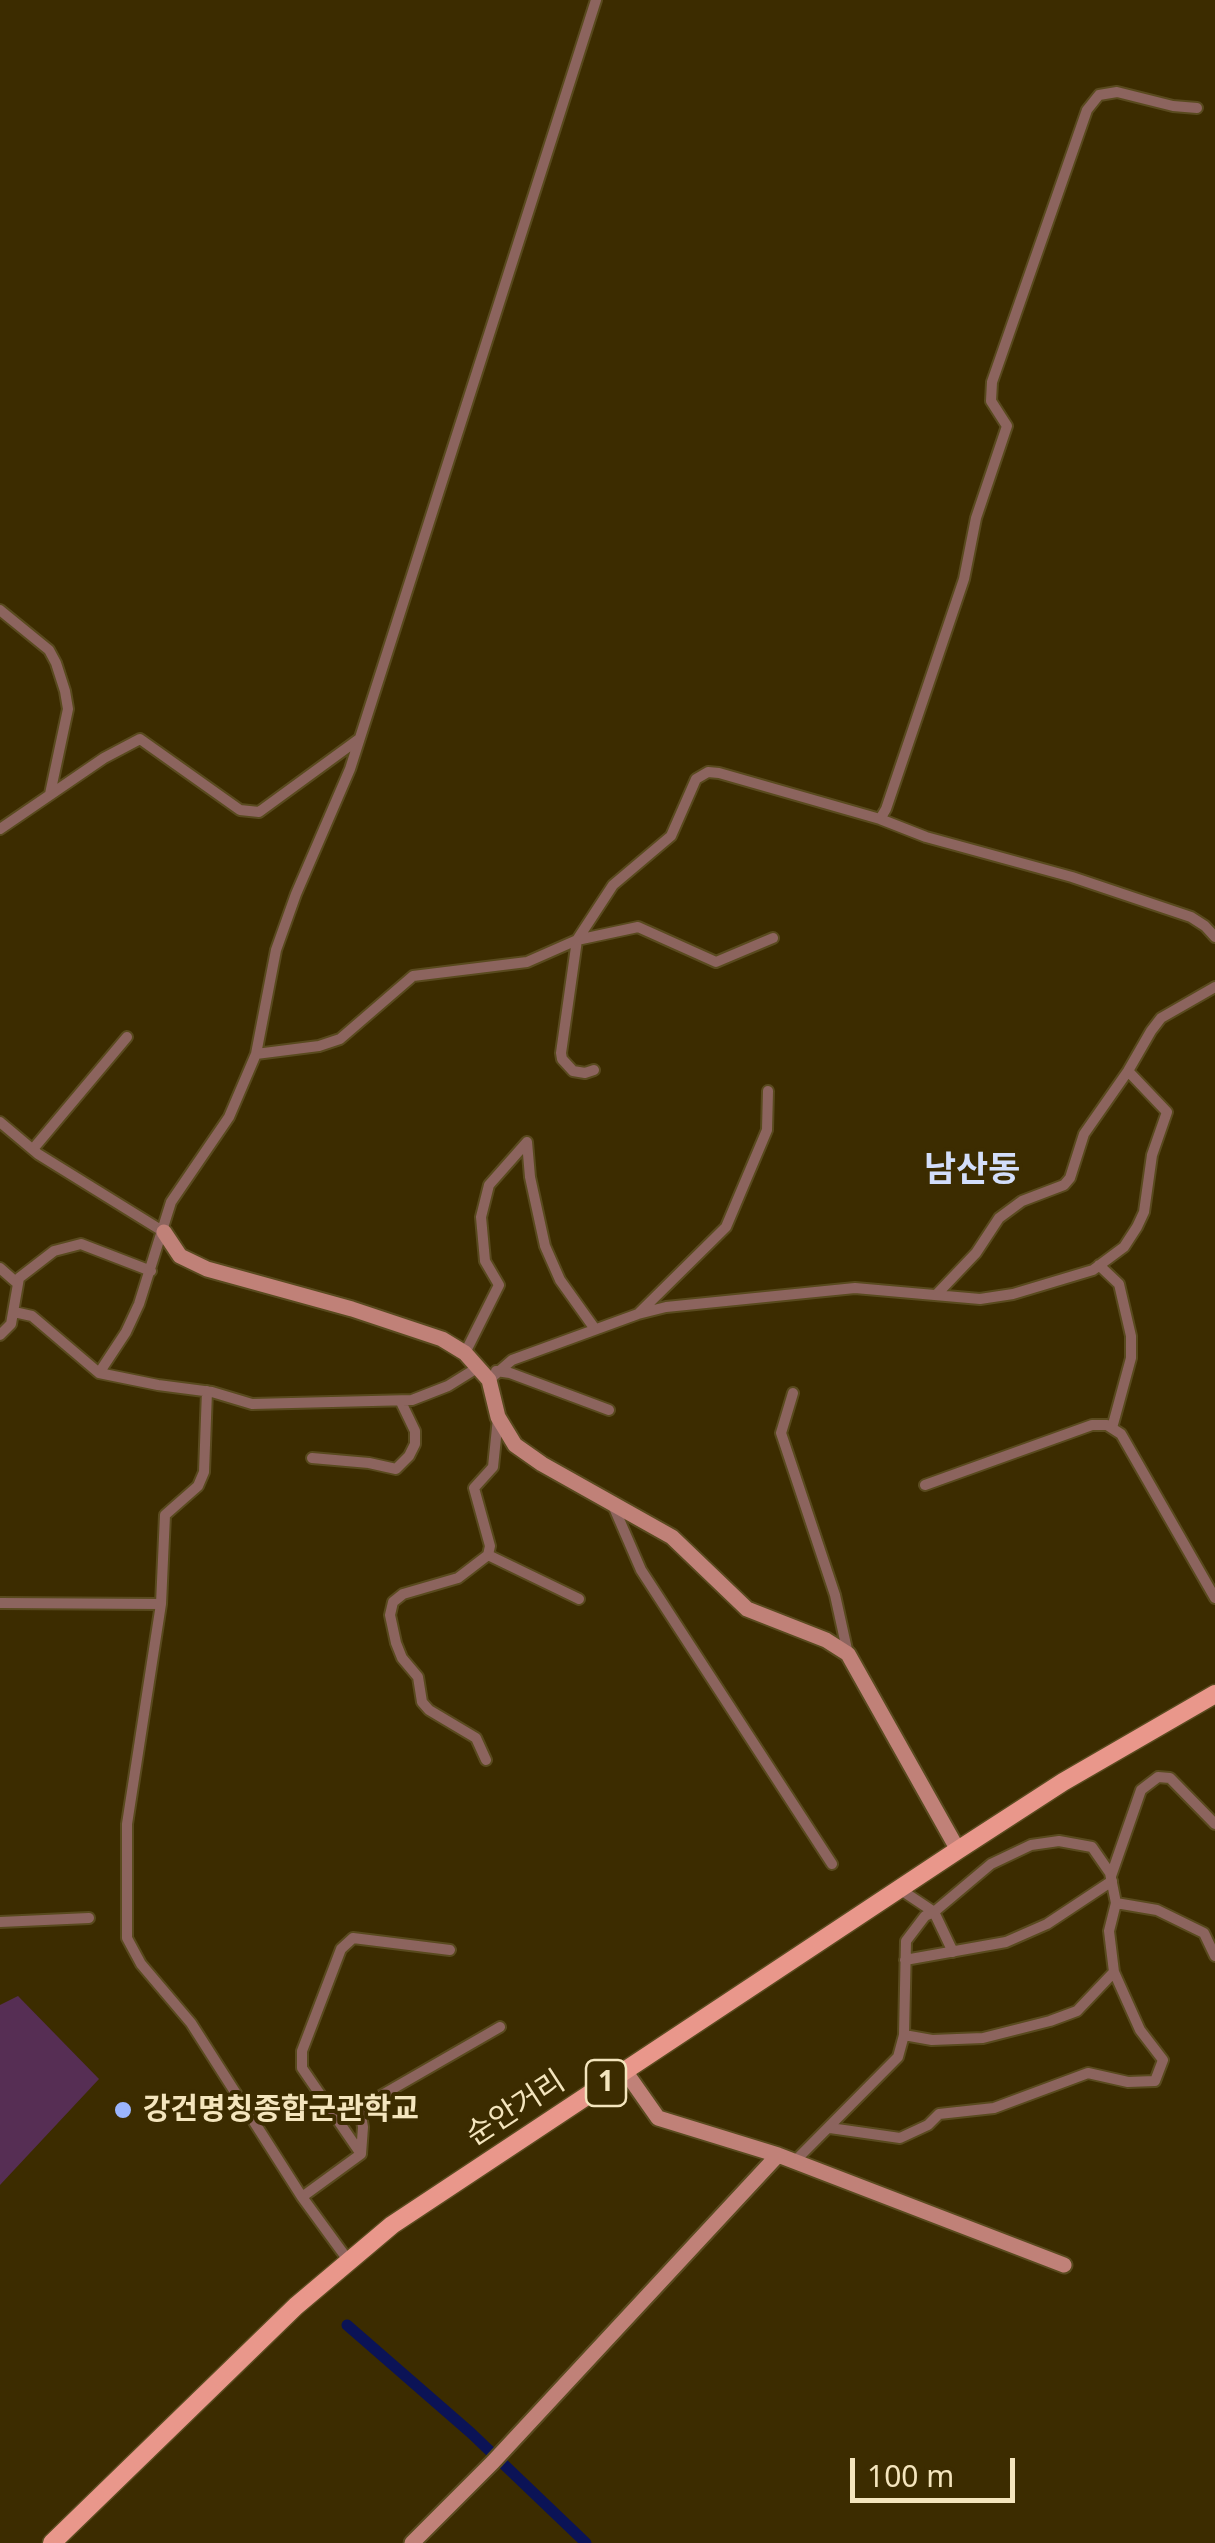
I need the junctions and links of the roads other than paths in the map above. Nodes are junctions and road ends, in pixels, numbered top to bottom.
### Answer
1 (596, 0) edge
2 (1197, 108) dead end
3 (0, 610) edge
4 (360, 738) junction
5 (50, 795) junction
6 (880, 819) junction
7 (0, 829) edge
8 (1215, 937) edge
9 (773, 938) dead end
10 (577, 940) junction
11 (1215, 987) edge
12 (127, 1037) dead end
13 (256, 1054) junction
14 (594, 1070) dead end
15 (1128, 1071) junction
16 (768, 1091) dead end
17 (0, 1122) edge
18 (33, 1149) junction
19 (164, 1232) junction
20 (1099, 1266) junction
21 (0, 1268) edge
22 (151, 1270) junction
23 (18, 1284) junction
24 (936, 1294) junction
25 (14, 1312) junction
26 (638, 1314) junction
27 (595, 1329) junction
28 (0, 1335) edge
29 (465, 1352) junction
30 (100, 1373) junction
31 (487, 1373) junction
32 (207, 1391) junction
33 (793, 1393) dead end
34 (401, 1402) junction
35 (609, 1410) dead end
36 (498, 1417) junction
37 (1112, 1428) junction
38 (312, 1458) dead end
39 (924, 1485) dead end
40 (612, 1504) junction
41 (488, 1556) junction
42 (1215, 1598) edge
43 (579, 1599) dead end
44 (0, 1603) edge
45 (160, 1604) junction
46 (848, 1654) junction
47 (1215, 1694) edge
48 (486, 1760) dead end
49 (1215, 1824) edge
50 (958, 1850) junction
51 (832, 1864) dead end
52 (1112, 1879) junction
53 (901, 1890) junction
54 (1116, 1903) junction
55 (934, 1912) junction
56 (89, 1918) dead end
57 (0, 1922) edge
58 (450, 1950) dead end
59 (953, 1952) junction
60 (1215, 1956) edge
61 (905, 1960) junction
62 (1114, 1972) junction
63 (500, 2027) dead end
64 (904, 2035) junction
65 (625, 2070) junction
66 (830, 2128) junction
67 (361, 2154) junction
68 (786, 2159) junction
69 (302, 2196) junction
70 (348, 2260) junction
71 (1064, 2265) dead end
72 (52, 2543) edge
73 (412, 2543) edge

1 - 4 street
2 - 6 street
3 - 5 street
4 - 5 street
4 - 13 street
5 - 7 street
6 - 8 street
6 - 10 street
9 - 10 street
10 - 13 street
10 - 14 street
11 - 15 street
12 - 18 street
13 - 19 street
15 - 20 street
15 - 24 street
16 - 26 street
17 - 18 street
18 - 19 street
19 - 22 street
19 - 29 street
20 - 24 street
20 - 37 street
21 - 23 street
22 - 23 street
22 - 30 street
23 - 25 street
24 - 26 street
25 - 28 street
25 - 30 street
26 - 27 street
27 - 29 street
27 - 31 street
29 - 31 street
30 - 32 street
31 - 34 street
31 - 35 street
31 - 36 street
32 - 34 street
32 - 45 street
33 - 46 street
34 - 38 street
36 - 40 street
36 - 41 street
37 - 39 street
37 - 42 street
40 - 46 street
40 - 51 street
41 - 43 street
41 - 48 street
44 - 45 street
45 - 69 street
46 - 50 street
47 - 50 main road, 순안거리 / 1
49 - 52 street
50 - 53 main road, 순안거리 / 1
52 - 54 street
52 - 55 street
52 - 59 street
53 - 55 street
53 - 65 main road, 순안거리 / 1
54 - 60 street
54 - 62 street
55 - 59 street
55 - 61 street
56 - 57 street
58 - 67 street
59 - 61 street
61 - 64 street
62 - 64 street
62 - 66 street
63 - 67 street
64 - 66 street
65 - 68 street
65 - 70 main road, 순안거리 / 1
66 - 68 street
67 - 69 street
68 - 71 street
68 - 73 street
69 - 70 street
70 - 72 main road, 순안거리 / 1

